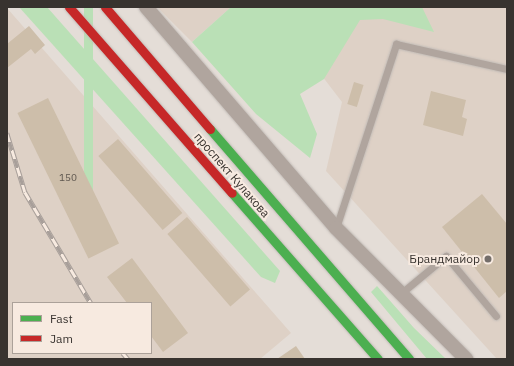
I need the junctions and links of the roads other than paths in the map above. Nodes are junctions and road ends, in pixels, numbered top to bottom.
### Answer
1 (69, 7) edge
2 (105, 7) edge
3 (146, 7) edge
4 (507, 69) edge
5 (336, 228) junction
6 (399, 295) junction
7 (496, 316) dead end
8 (378, 359) edge
9 (409, 359) edge
10 (466, 359) edge

1 - 8 main road, проспект Кулакова
2 - 9 main road, проспект Кулакова
3 - 5 street
4 - 5 lane
5 - 6 street
6 - 7 lane
6 - 10 street

